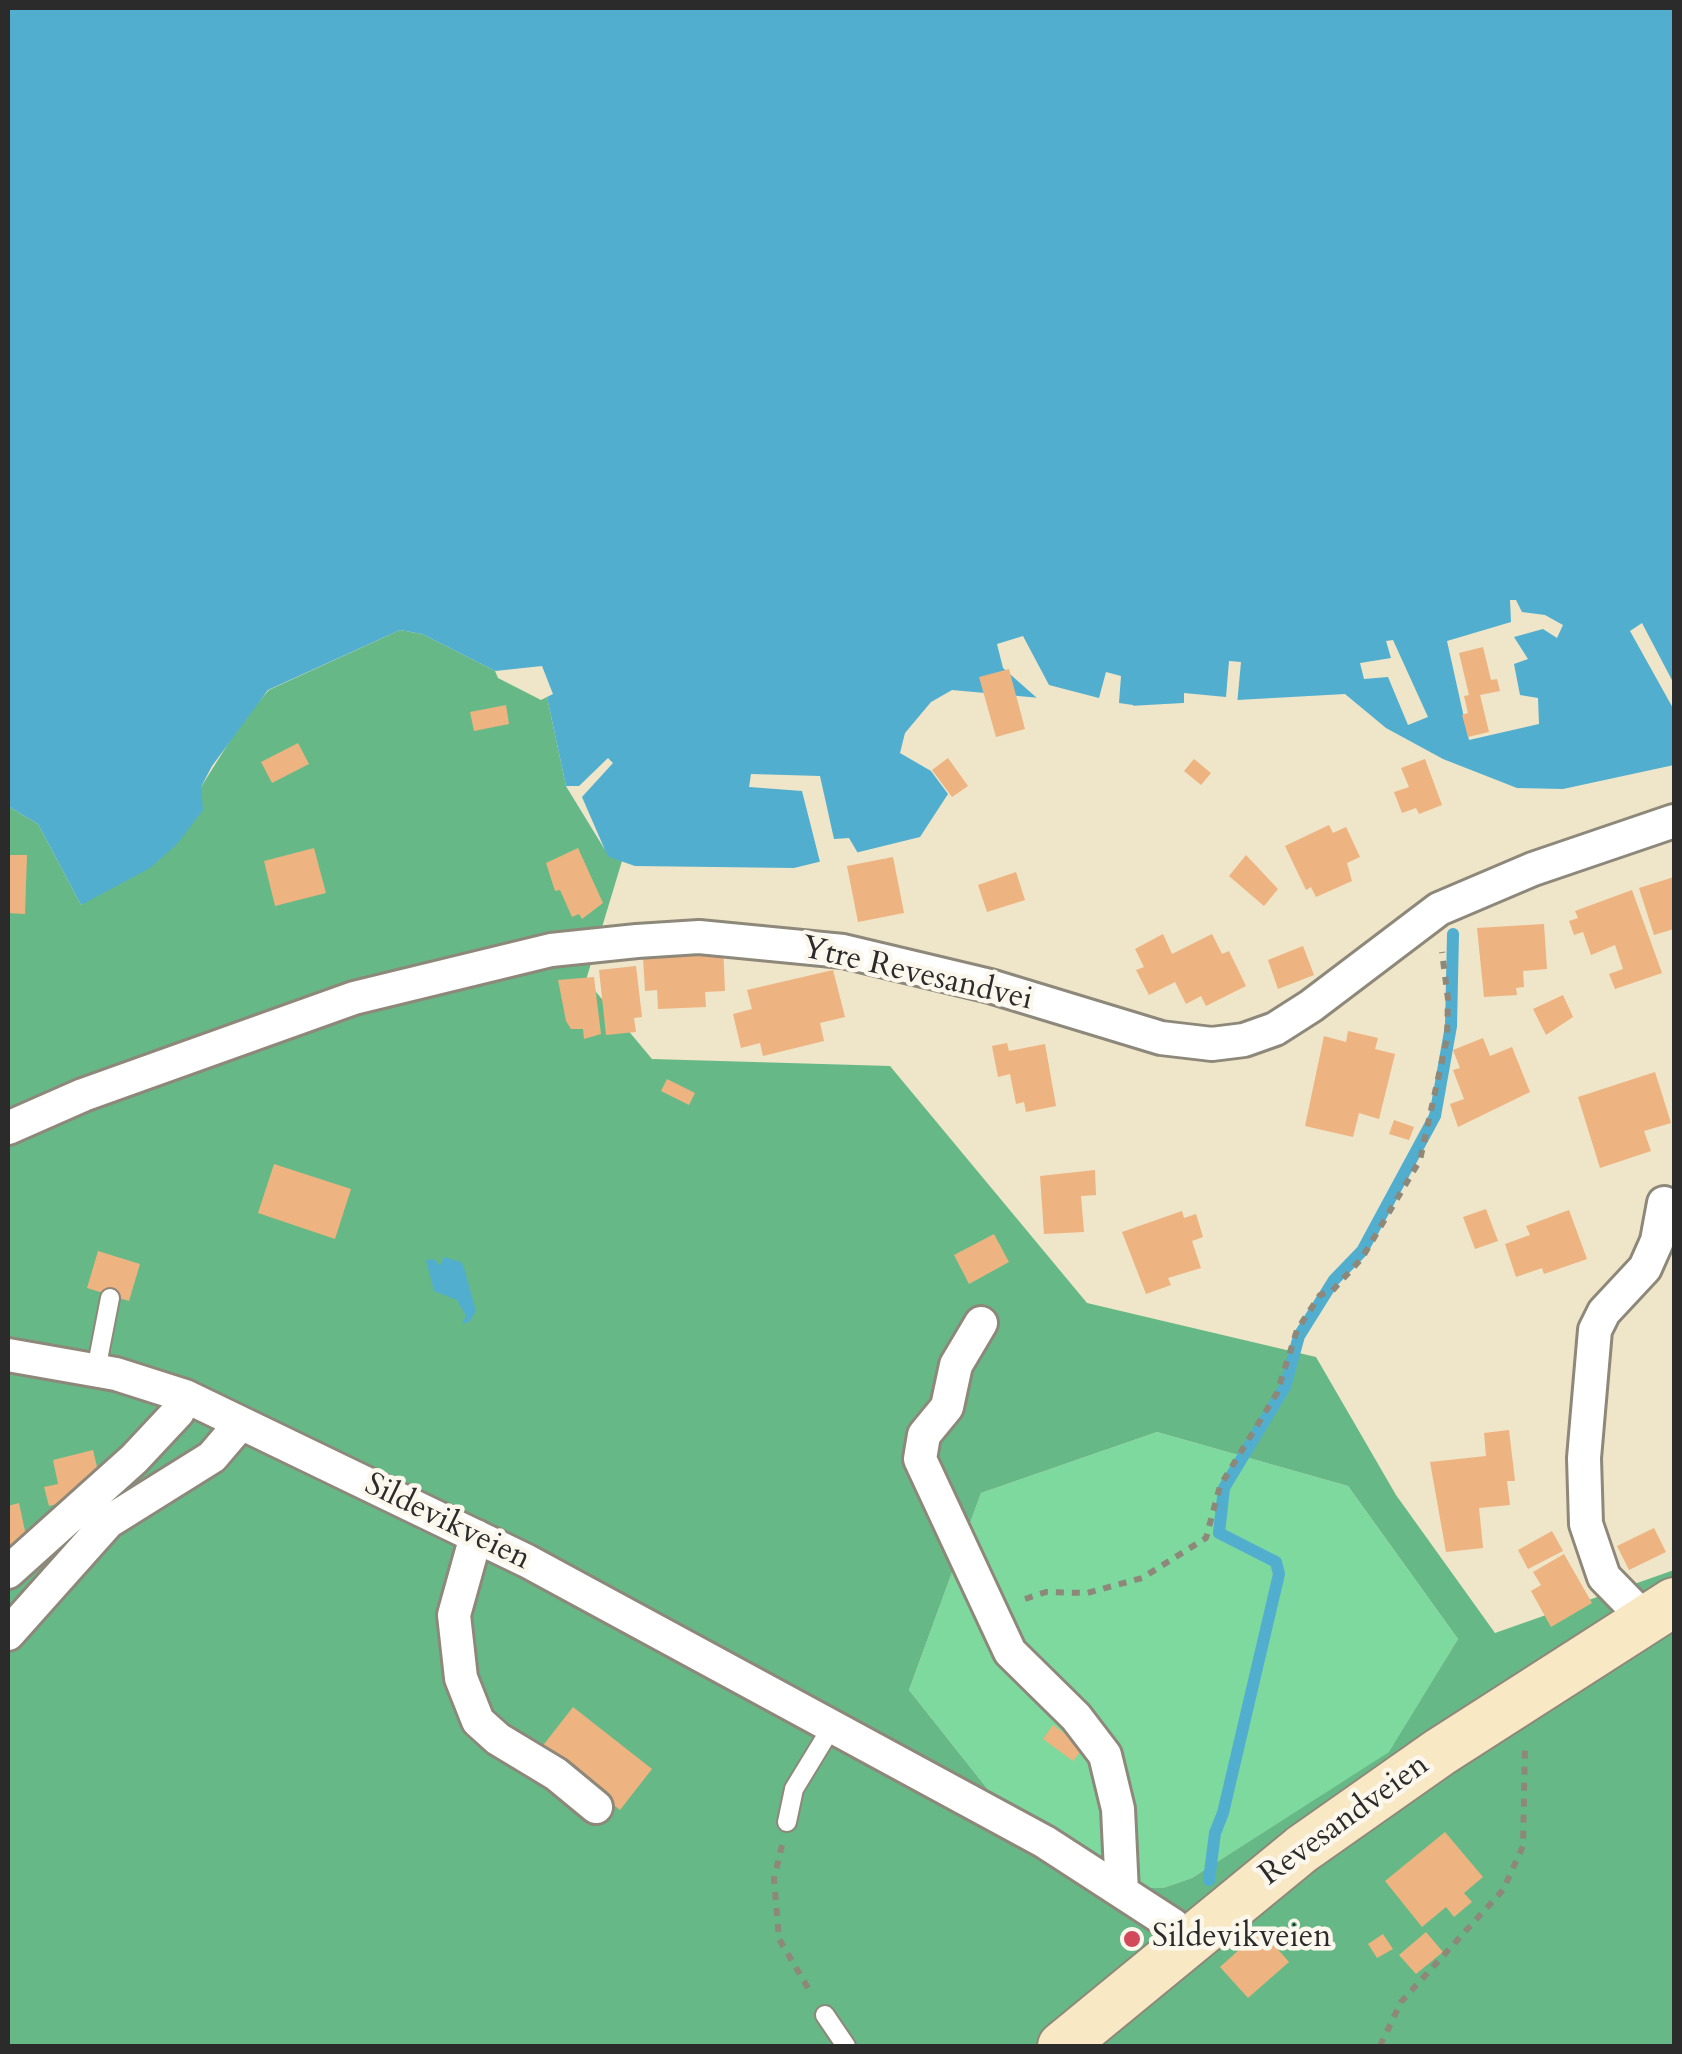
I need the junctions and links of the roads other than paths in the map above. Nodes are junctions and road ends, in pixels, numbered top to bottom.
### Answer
1 (1674, 820) edge
2 (8, 1128) edge
3 (1664, 1203) dead end
4 (110, 1298) dead end
5 (981, 1323) dead end
6 (8, 1355) edge
7 (96, 1370) junction
8 (185, 1396) junction
9 (241, 1423) junction
10 (476, 1536) junction
11 (8, 1572) edge
12 (1660, 1611) edge
13 (8, 1634) edge
14 (833, 1726) junction
15 (596, 1807) dead end
16 (788, 1822) road end
17 (1122, 1892) junction
18 (1185, 1941) junction
19 (825, 2015) road end
20 (846, 2046) edge
21 (1062, 2046) edge

1 - 2 street, Ytre Revesandvei
3 - 12 street, Revesandveien
4 - 7 lane
5 - 17 street
6 - 7 street, Sildevikveien
7 - 8 street, Sildevikveien
8 - 9 street, Sildevikveien
8 - 11 street
9 - 10 street, Sildevikveien
9 - 13 street
10 - 14 street, Sildevikveien
10 - 15 street
12 - 18 main road, Revesandveien
14 - 16 lane
14 - 17 street, Sildevikveien
17 - 18 street, Sildevikveien
18 - 21 main road, Revesandveien
19 - 20 lane

